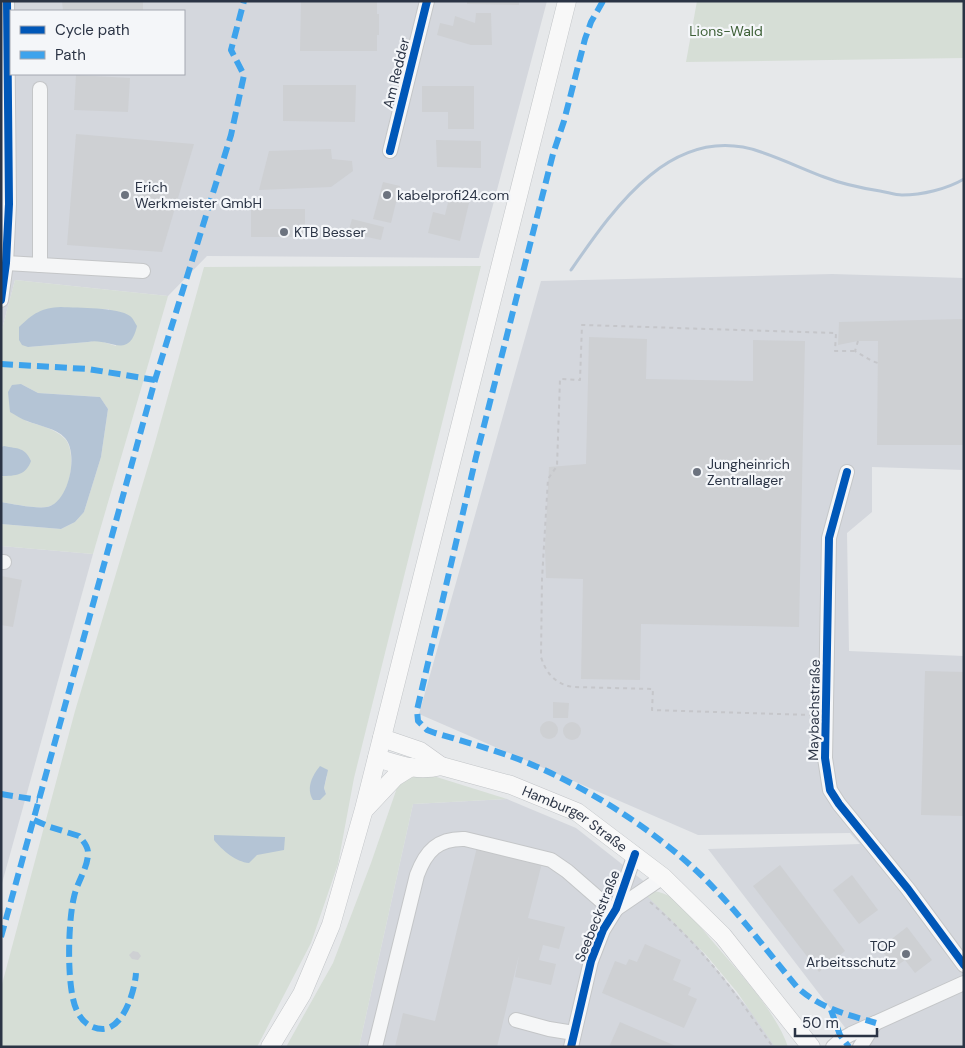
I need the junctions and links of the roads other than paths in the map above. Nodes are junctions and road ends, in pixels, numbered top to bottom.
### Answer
1 (7, 1) edge
2 (427, 1) edge
3 (567, 1) edge
4 (40, 89) dead end
5 (390, 151) dead end
6 (6, 263) junction
7 (40, 265) junction
8 (143, 271) dead end
9 (1, 300) edge
10 (846, 472) dead end
11 (382, 738) junction
12 (377, 758) junction
13 (441, 766) junction
14 (411, 767) junction
15 (364, 809) junction
16 (635, 854) junction
17 (662, 877) junction
18 (615, 911) junction
19 (964, 965) edge
20 (964, 983) edge
21 (788, 1019) junction
22 (516, 1020) dead end
23 (876, 1023) junction
24 (574, 1033) junction
25 (270, 1047) edge
26 (375, 1047) edge
27 (571, 1047) edge
28 (794, 1047) edge
29 (810, 1047) edge
30 (833, 1047) edge
31 (860, 1047) edge

1 - 6 street
2 - 5 street, Am Redder
3 - 11 main road
4 - 7 street
6 - 7 street
6 - 9 street
7 - 8 street
10 - 19 street, Maybachstraße
11 - 12 main road
11 - 13 main road, Hamburger Straße
12 - 14 main road, Hamburger Straße
12 - 15 main road
13 - 14 main road, Hamburger Straße
13 - 16 main road, Hamburger Straße
14 - 15 main road
15 - 25 main road
16 - 17 main road, Hamburger Straße
16 - 18 street, Seebeckstraße
17 - 18 street, Seebeckstraße
17 - 21 main road, Hamburger Straße
18 - 24 street, Seebeckstraße
18 - 26 street
20 - 23 street
21 - 28 main road, Hamburger Straße
21 - 29 main road, Hamburger Straße
22 - 24 street
23 - 30 street
23 - 31 street
24 - 27 street, Seebeckstraße

